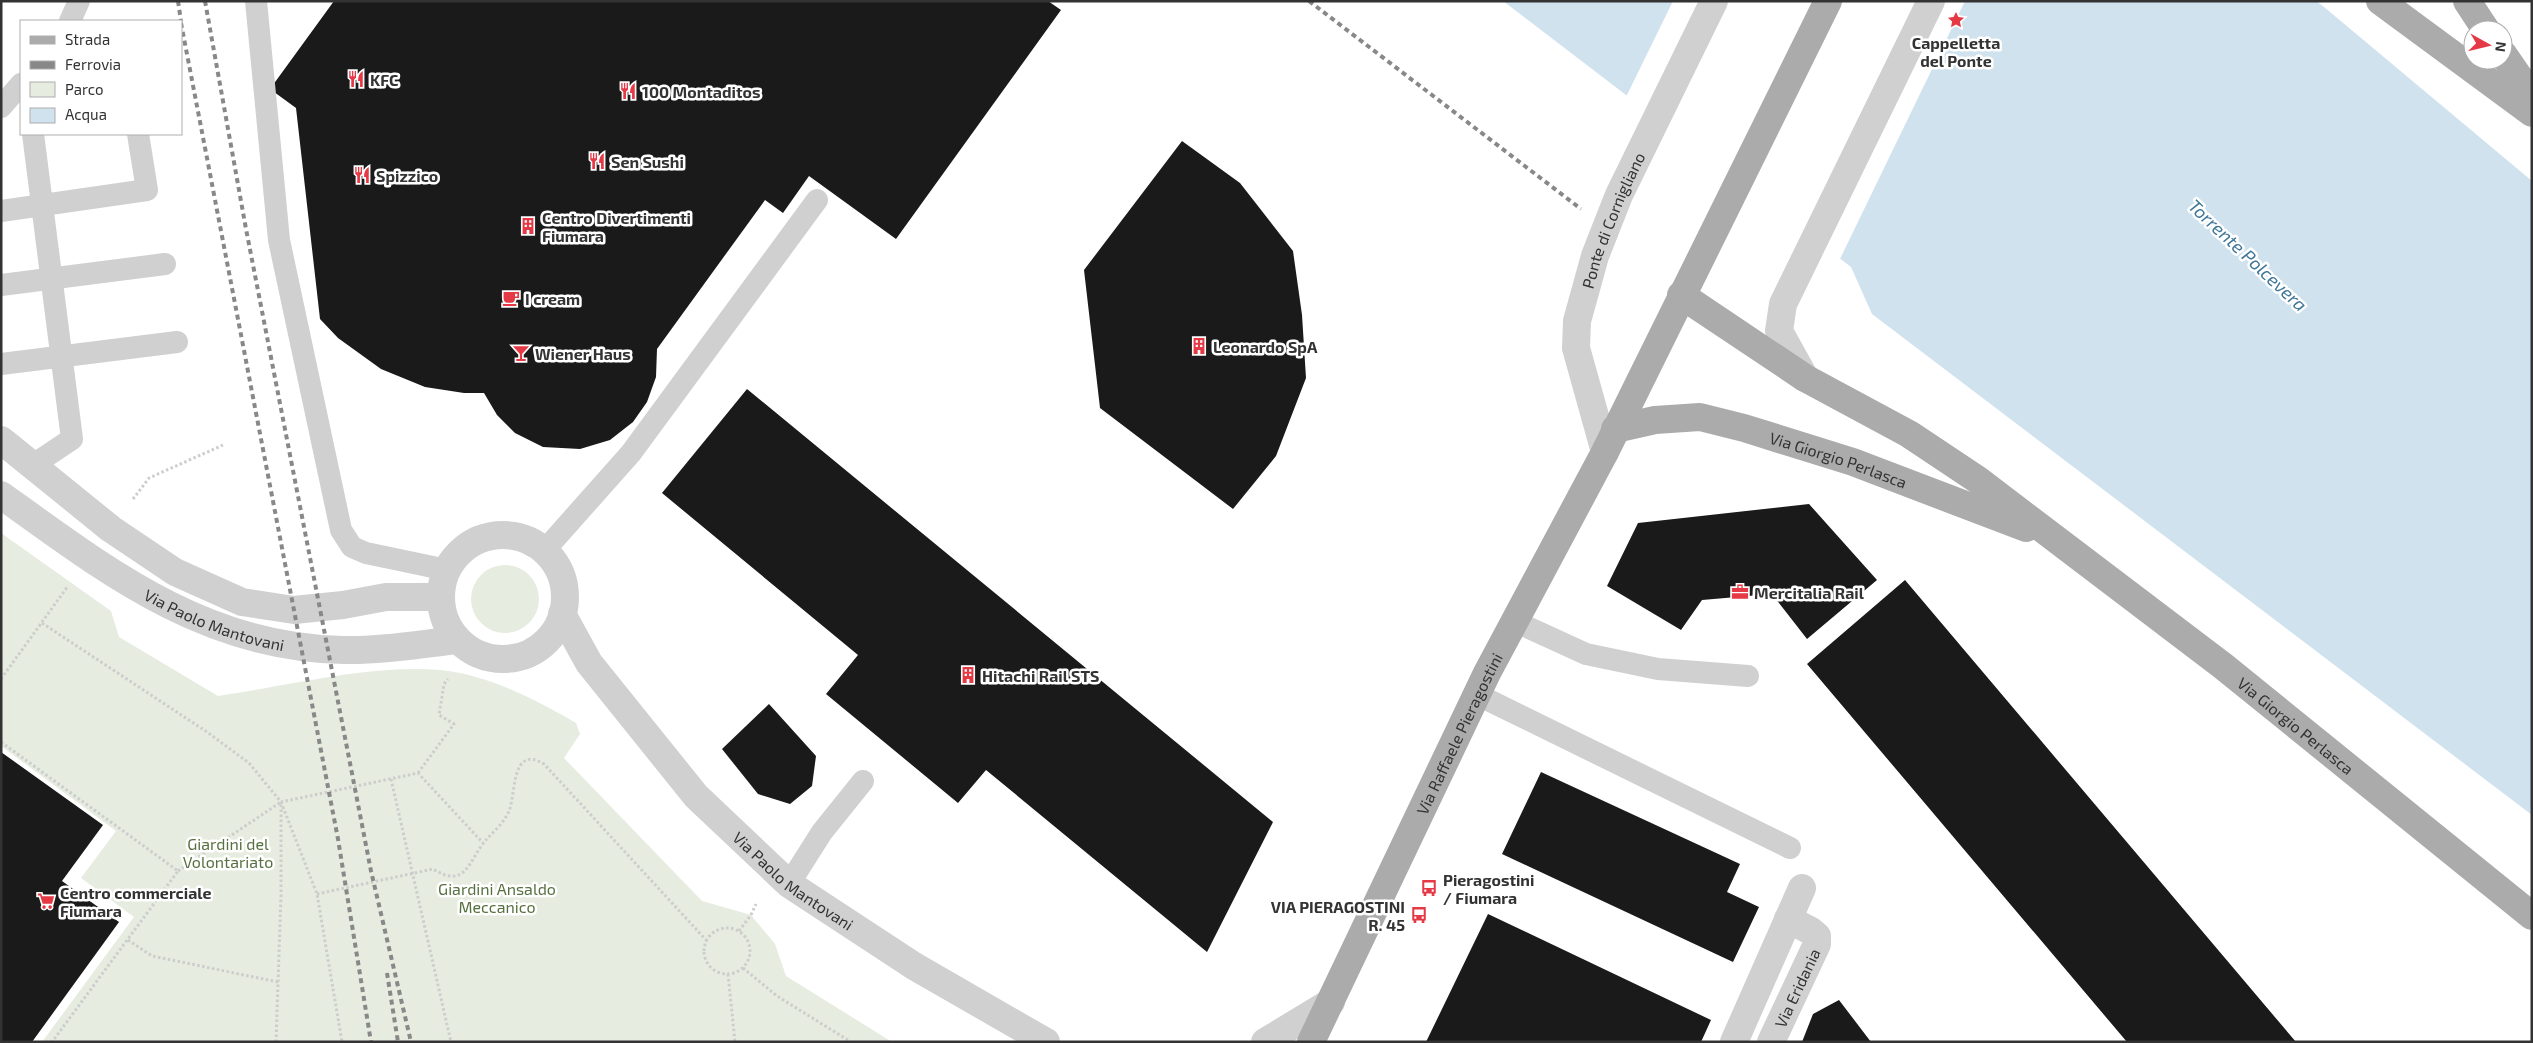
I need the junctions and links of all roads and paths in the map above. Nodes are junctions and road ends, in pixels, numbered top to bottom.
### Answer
1 (79, 1) edge
2 (256, 1) edge
3 (1714, 1) edge
4 (1828, 1) edge
5 (1931, 1) edge
6 (2380, 1) edge
7 (2467, 1) edge
8 (70, 20) edge
9 (2479, 20) edge
10 (2513, 68) edge
11 (20, 85) edge
12 (2532, 96) edge
13 (1, 107) edge
14 (2532, 113) edge
15 (33, 135) edge
16 (138, 135) edge
17 (817, 200) dead end
18 (43, 205) junction
19 (1, 211) edge
20 (165, 264) dead end
21 (52, 279) junction
22 (1, 285) edge
23 (1681, 296) junction
24 (177, 342) dead end
25 (62, 356) junction
26 (1, 364) edge
27 (1805, 378) junction
28 (1, 440) edge
29 (1610, 441) junction
30 (223, 445) dead end
31 (33, 465) junction
32 (1, 495) edge
33 (132, 500) dead end
34 (2057, 540) junction
35 (544, 550) junction
36 (447, 570) junction
37 (70, 583) dead end
38 (440, 597) junction
39 (562, 614) junction
40 (1514, 621) junction
41 (42, 623) junction
42 (464, 646) junction
43 (537, 649) junction
44 (589, 662) junction
45 (1748, 676) dead end
46 (1, 680) edge
47 (1476, 694) junction
48 (1, 742) edge
49 (418, 773) junction
50 (391, 779) junction
51 (863, 781) dead end
52 (281, 802) junction
53 (483, 843) junction
54 (1790, 848) dead end
55 (178, 871) junction
56 (412, 874) junction
57 (789, 884) junction
58 (1802, 888) dead end
59 (317, 894) junction
60 (751, 915) dead end
61 (2532, 916) edge
62 (1788, 920) junction
63 (739, 931) junction
64 (128, 940) junction
65 (707, 941) junction
66 (743, 968) junction
67 (728, 974) junction
68 (278, 982) junction
69 (1331, 1002) junction
70 (52, 1042) edge
71 (276, 1042) edge
72 (342, 1042) edge
73 (451, 1042) edge
74 (735, 1042) edge
75 (851, 1042) edge
76 (1046, 1042) edge
77 (1265, 1042) edge
78 (1311, 1042) edge
79 (1734, 1042) edge
80 (1771, 1042) edge

1 - 8 lane
2 - 36 lane
3 - 29 street, Ponte di Cornigliano
4 - 23 main road
5 - 27 street
6 - 14 main road
7 - 9 main road
10 - 12 main road
11 - 13 lane
15 - 18 lane
16 - 18 lane
17 - 35 lane
18 - 19 lane
18 - 21 lane
20 - 21 lane
21 - 22 lane
21 - 25 lane
23 - 27 main road, Via Giorgio Perlasca
23 - 29 main road
24 - 25 lane
25 - 26 lane
25 - 31 lane
27 - 34 main road, Via Giorgio Perlasca
28 - 31 street, Via Paolo Mantovani
29 - 34 main road, Via Giorgio Perlasca
29 - 40 main road, Via Raffaele Pieragostini
30 - 33 path
31 - 38 street, Via Paolo Mantovani
32 - 42 street, Via Paolo Mantovani
34 - 61 main road, Via Giorgio Perlasca
35 - 36 street
35 - 39 street
36 - 38 street
37 - 41 path
38 - 42 street
39 - 43 street
39 - 44 street, Via Paolo Mantovani
40 - 45 lane
40 - 47 main road, Via Raffaele Pieragostini
41 - 46 path
41 - 52 path
42 - 43 street
42 - 49 path
43 - 44 street
44 - 57 street, Via Paolo Mantovani
47 - 54 lane
47 - 69 main road, Via Raffaele Pieragostini
48 - 55 path
49 - 50 path
49 - 53 path
50 - 52 path
50 - 56 path
51 - 57 lane
52 - 55 path
52 - 59 path
52 - 68 path
53 - 56 path
53 - 65 path
55 - 64 path
56 - 59 path
56 - 73 path
57 - 76 street, Via Paolo Mantovani
58 - 62 street
59 - 72 path
60 - 63 path
62 - 79 street
62 - 80 street, Via Eridania
63 - 65 path
63 - 66 path
64 - 68 path
64 - 70 path
65 - 67 path
66 - 67 path
66 - 75 path
67 - 74 path
68 - 71 path
69 - 77 street
69 - 78 main road, Via Raffaele Pieragostini

